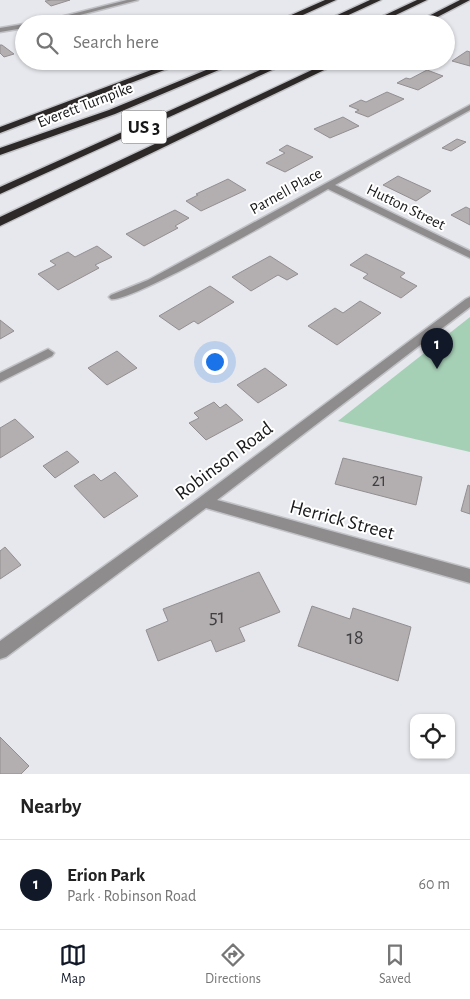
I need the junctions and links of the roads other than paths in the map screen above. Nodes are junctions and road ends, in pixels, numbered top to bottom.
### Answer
1 (136, 0) edge
2 (332, 0) edge
3 (377, 0) edge
4 (422, 0) edge
5 (466, 0) edge
6 (74, 15) edge
7 (296, 15) edge
8 (343, 15) edge
9 (390, 15) edge
10 (435, 15) edge
11 (15, 28) edge
12 (0, 30) edge
13 (160, 70) edge
14 (214, 70) edge
15 (268, 70) edge
16 (319, 70) edge
17 (470, 107) edge
18 (223, 116) junction
19 (0, 130) edge
20 (0, 152) edge
21 (328, 185) junction
22 (0, 190) edge
23 (0, 222) edge
24 (0, 233) edge
25 (470, 255) edge
26 (115, 296) dead end
27 (470, 301) edge
28 (48, 353) dead end
29 (0, 378) edge
30 (204, 502) junction
31 (470, 576) edge
32 (0, 651) edge

1 - 6 street
2 - 7 highway
3 - 8 highway
4 - 9 highway
5 - 10 highway
11 - 12 street
13 - 19 highway
14 - 20 highway, Everett Turnpike / US 3
15 - 22 highway, US 3
16 - 18 highway
17 - 21 street, Parnell Place
18 - 23 highway
18 - 24 highway
21 - 25 street, Hutton Street
21 - 26 street, Parnell Place
27 - 30 street, Robinson Road
28 - 29 street
30 - 31 street, Herrick Street
30 - 32 street, Robinson Road

